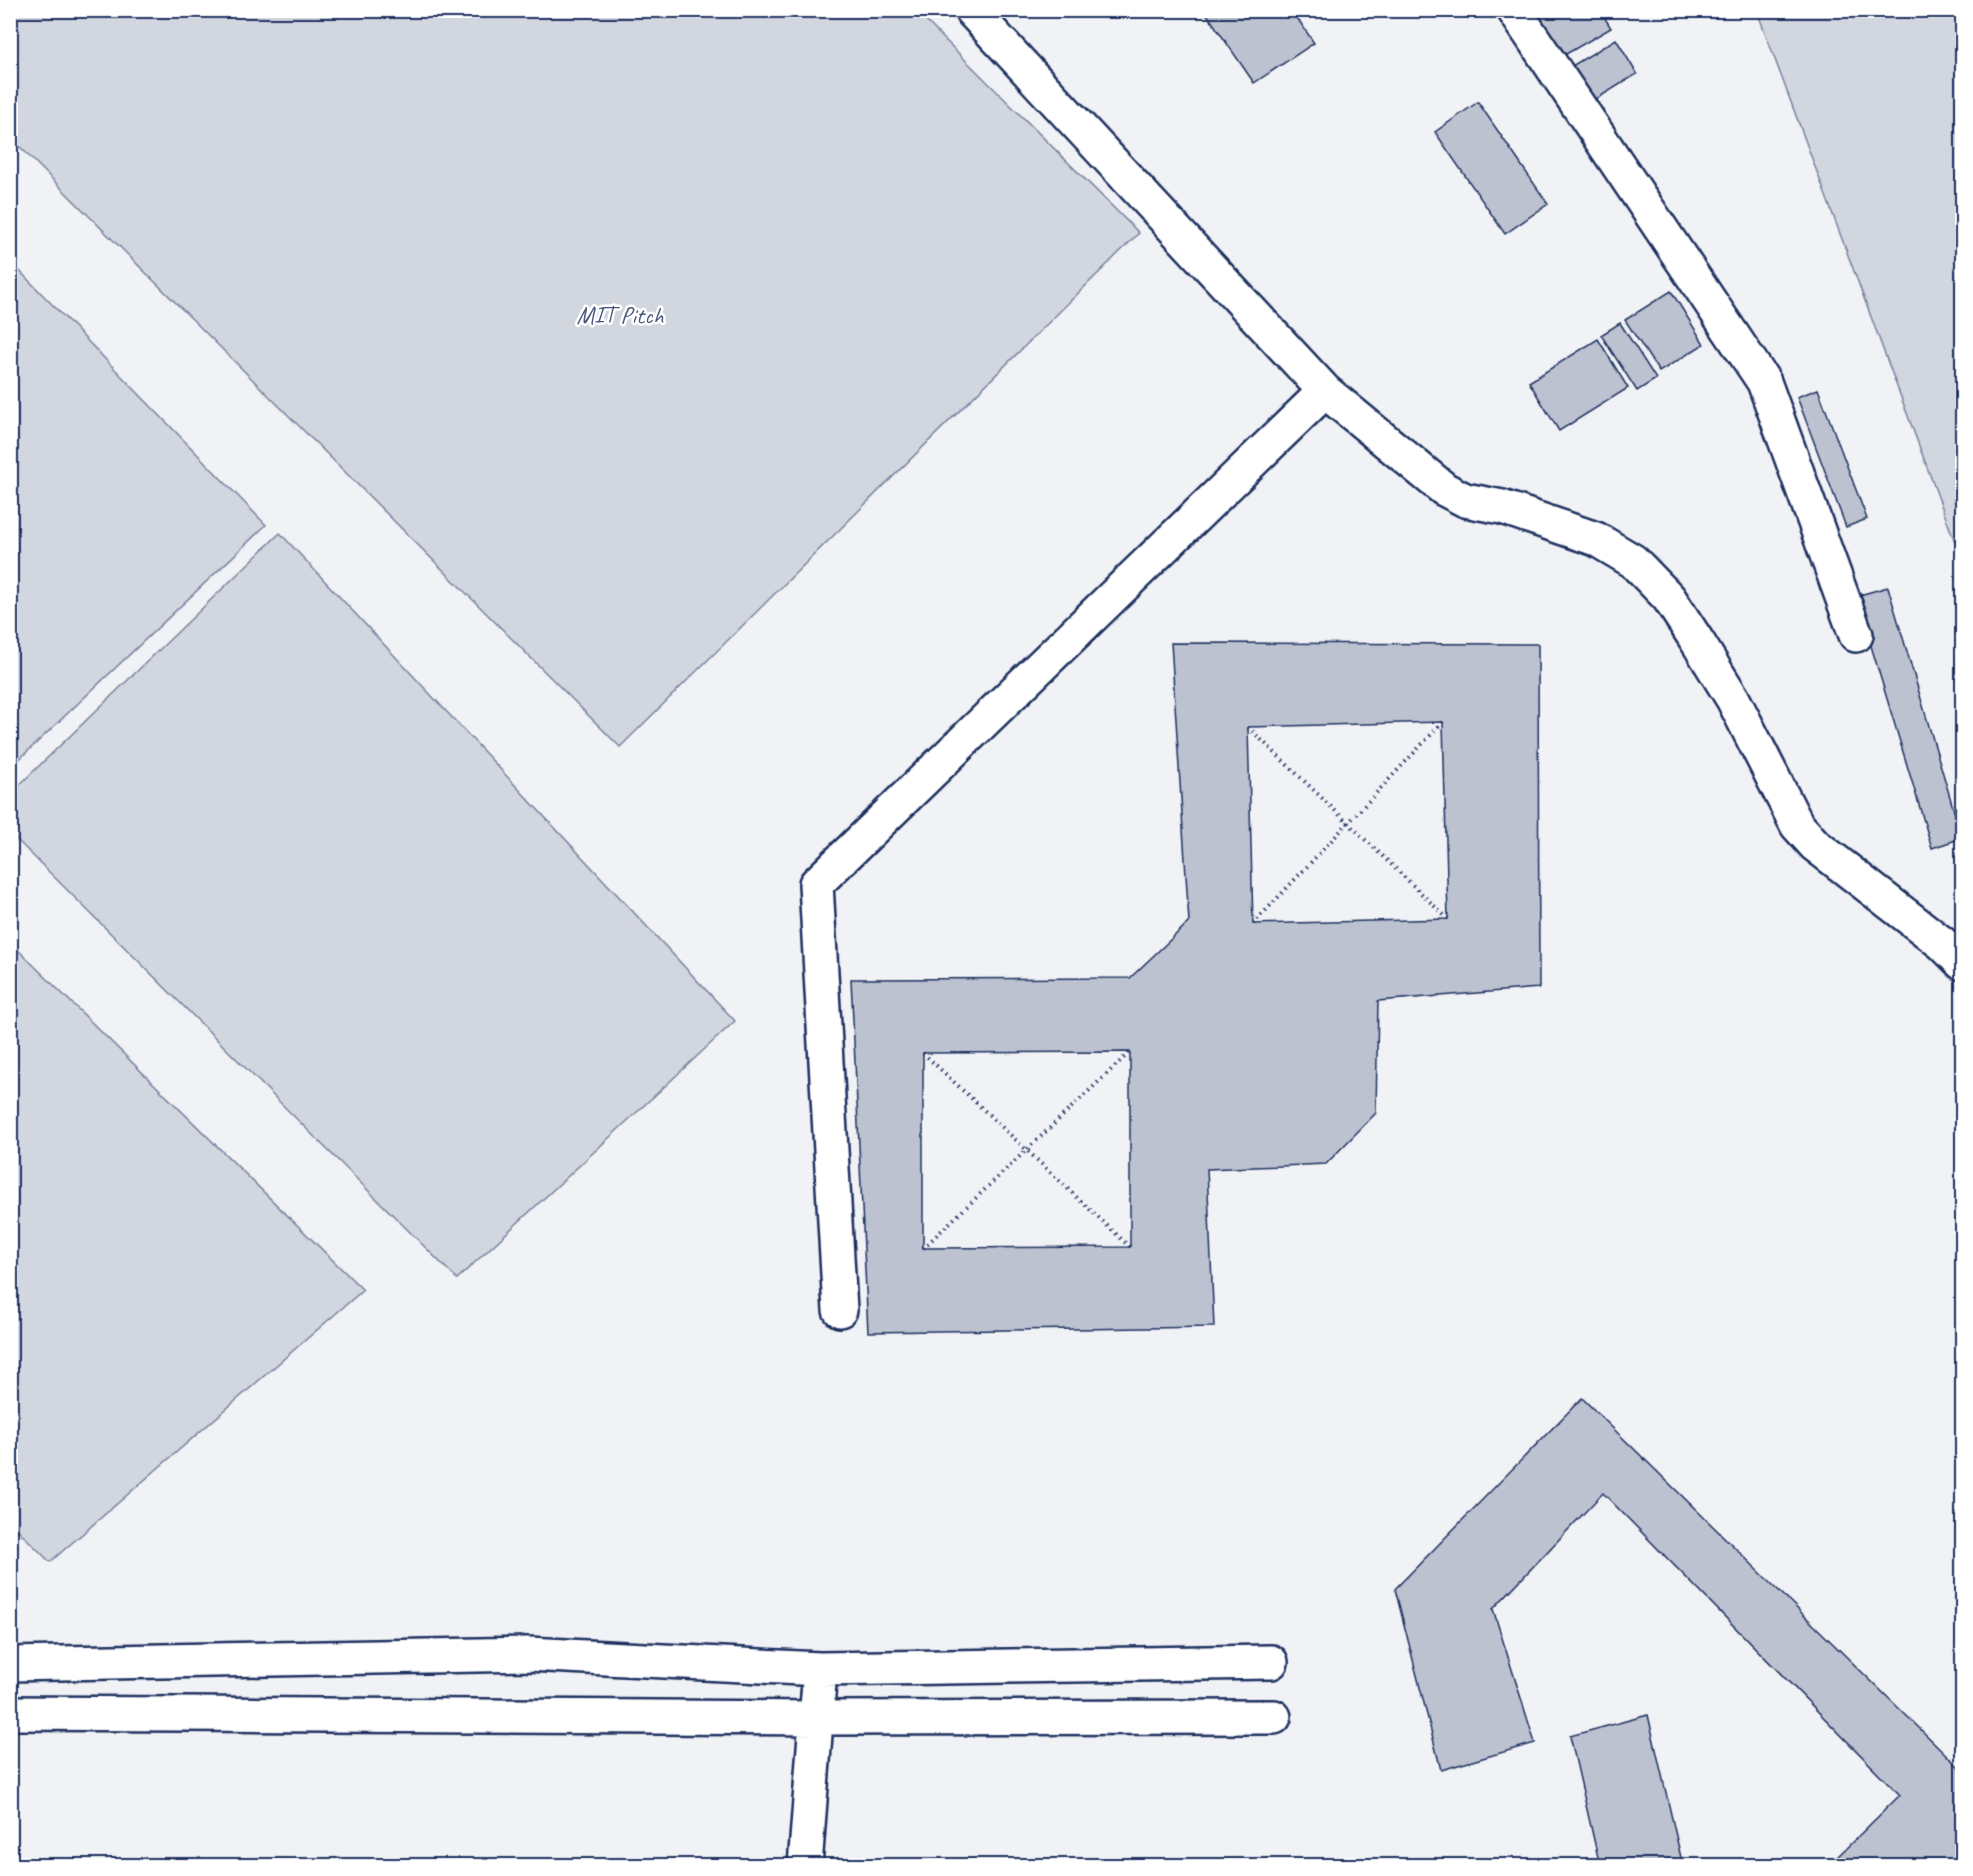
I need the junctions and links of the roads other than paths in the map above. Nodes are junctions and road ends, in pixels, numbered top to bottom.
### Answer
1 (971, 10) edge
2 (1514, 10) edge
3 (1325, 391) junction
4 (1856, 635) dead end
5 (1962, 963) edge
6 (840, 1310) dead end
7 (1271, 1662) dead end
8 (10, 1664) edge
9 (820, 1669) junction
10 (10, 1713) edge
11 (1274, 1717) dead end
12 (817, 1718) junction
13 (806, 1866) edge

1 - 3 street
2 - 4 street
3 - 5 street
3 - 6 street
7 - 9 street
8 - 9 street
9 - 12 street
10 - 12 street
11 - 12 street
12 - 13 street

